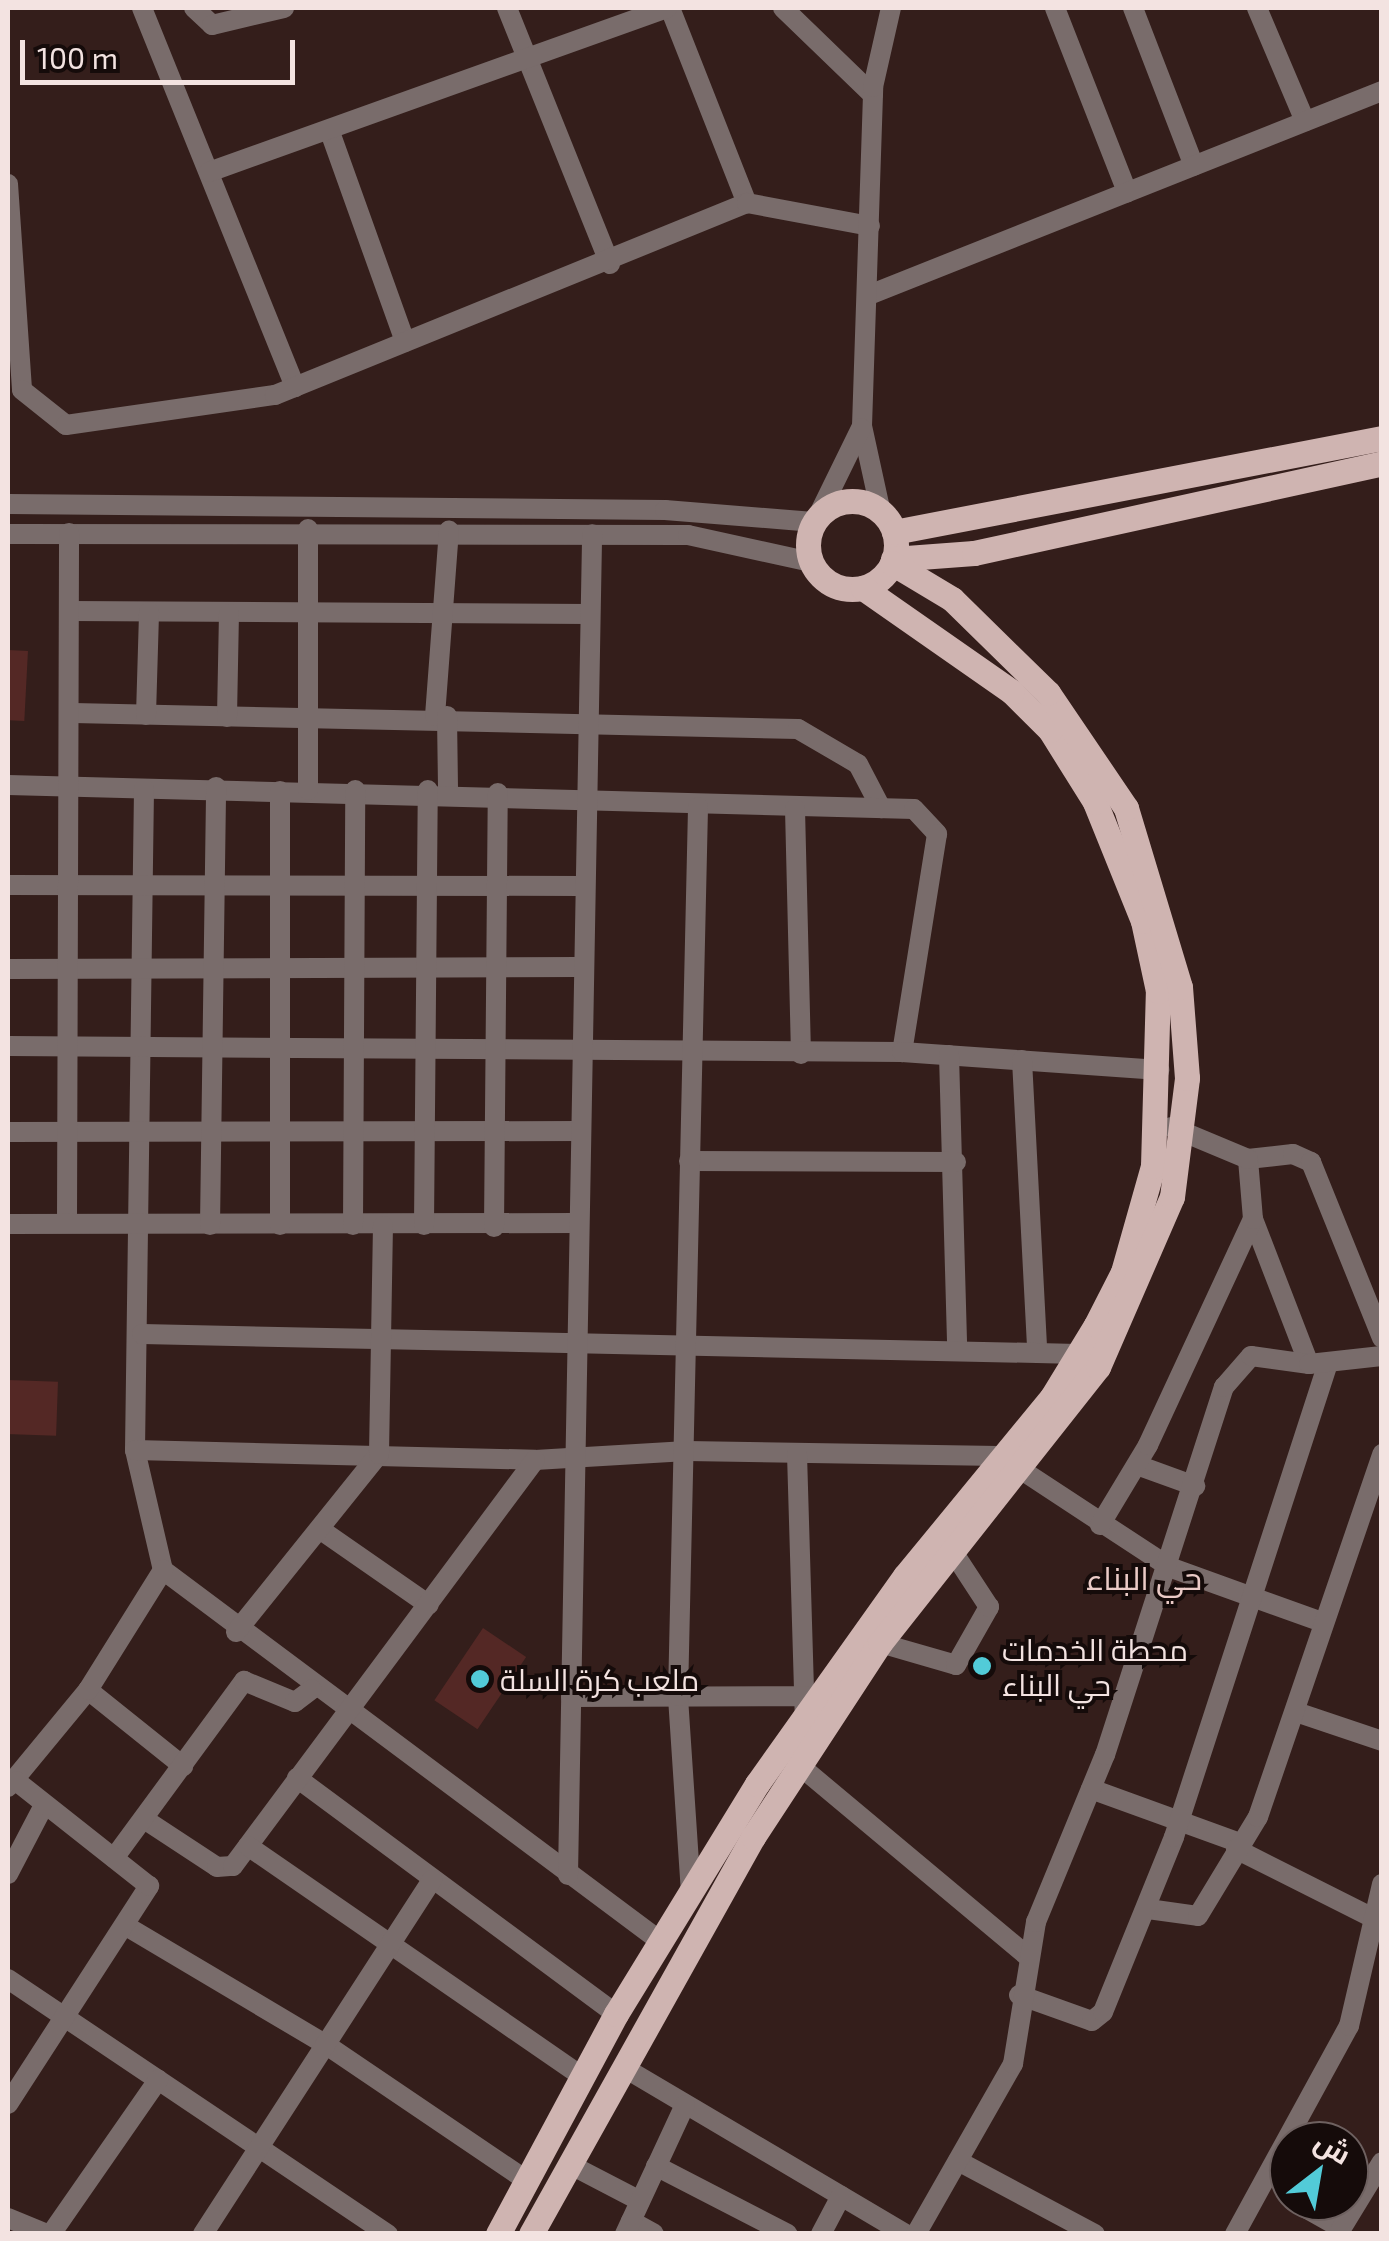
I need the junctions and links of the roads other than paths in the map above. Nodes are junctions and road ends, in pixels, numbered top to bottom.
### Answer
1 (142, 8) edge
2 (194, 8) edge
3 (284, 8) edge
4 (507, 8) edge
5 (669, 8) edge
6 (783, 8) edge
7 (891, 8) edge
8 (1055, 8) edge
9 (1132, 8) edge
10 (1257, 8) edge
11 (525, 53) junction
12 (1382, 91) edge
13 (872, 95) junction
14 (1305, 121) junction
15 (330, 132) junction
16 (1194, 166) junction
17 (209, 172) junction
18 (8, 184) edge
19 (1127, 192) junction
20 (747, 203) junction
21 (870, 226) junction
22 (610, 264) junction
23 (869, 295) junction
24 (406, 342) junction
25 (294, 387) junction
26 (862, 426) junction
27 (1382, 438) edge
28 (1382, 463) edge
29 (8, 504) edge
30 (815, 520) junction
31 (888, 522) junction
32 (308, 529) junction
33 (449, 532) junction
34 (69, 533) junction
35 (8, 534) edge
36 (592, 534) junction
37 (892, 561) junction
38 (811, 562) junction
39 (863, 588) junction
40 (70, 611) junction
41 (149, 612) junction
42 (229, 614) junction
43 (588, 614) junction
44 (305, 616) junction
45 (442, 619) junction
46 (72, 713) junction
47 (146, 715) junction
48 (441, 716) junction
49 (227, 717) junction
50 (306, 719) junction
51 (582, 720) junction
52 (8, 785) edge
53 (72, 787) junction
54 (216, 787) junction
55 (144, 788) junction
56 (308, 790) junction
57 (355, 790) junction
58 (280, 791) junction
59 (438, 791) junction
60 (498, 793) junction
61 (582, 798) junction
62 (698, 807) junction
63 (881, 808) junction
64 (795, 809) junction
65 (282, 884) junction
66 (8, 885) edge
67 (212, 885) junction
68 (425, 885) junction
69 (496, 885) junction
70 (352, 886) junction
71 (582, 886) junction
72 (71, 887) junction
73 (144, 888) junction
74 (350, 967) junction
75 (580, 967) junction
76 (283, 968) junction
77 (8, 969) edge
78 (424, 969) junction
79 (497, 969) junction
80 (69, 970) junction
81 (142, 971) junction
82 (212, 971) junction
83 (216, 1045) junction
84 (8, 1046) edge
85 (425, 1047) junction
86 (68, 1048) junction
87 (283, 1048) junction
88 (348, 1048) junction
89 (496, 1048) junction
90 (580, 1048) junction
91 (140, 1050) junction
92 (690, 1051) junction
93 (902, 1052) junction
94 (801, 1054) junction
95 (949, 1055) junction
96 (1022, 1060) junction
97 (1159, 1070) junction
98 (1156, 1124) junction
99 (349, 1128) junction
100 (425, 1128) junction
101 (497, 1129) junction
102 (1185, 1129) junction
103 (279, 1130) junction
104 (68, 1131) junction
105 (580, 1131) junction
106 (8, 1132) edge
107 (137, 1132) junction
108 (208, 1132) junction
109 (1248, 1159) junction
110 (689, 1161) junction
111 (956, 1162) junction
112 (1253, 1218) junction
113 (576, 1222) junction
114 (8, 1224) edge
115 (67, 1224) junction
116 (210, 1224) junction
117 (280, 1225) junction
118 (424, 1225) junction
119 (353, 1226) junction
120 (383, 1226) junction
121 (494, 1227) junction
122 (137, 1228) junction
123 (382, 1332) junction
124 (142, 1334) junction
125 (1382, 1338) edge
126 (574, 1339) junction
127 (688, 1345) junction
128 (957, 1347) junction
129 (1038, 1348) junction
130 (1078, 1354) junction
131 (1382, 1356) edge
132 (1319, 1364) junction
133 (135, 1450) junction
134 (687, 1451) junction
135 (380, 1454) junction
136 (574, 1454) junction
137 (796, 1454) junction
138 (1382, 1454) edge
139 (535, 1460) junction
140 (1010, 1462) junction
141 (1138, 1465) junction
142 (1195, 1486) junction
143 (1100, 1524) junction
144 (321, 1530) junction
145 (953, 1552) junction
146 (1170, 1567) junction
147 (162, 1570) junction
148 (1250, 1596) junction
149 (429, 1604) junction
150 (1322, 1622) junction
151 (236, 1632) junction
152 (880, 1643) junction
153 (312, 1689) junction
154 (88, 1690) junction
155 (678, 1696) junction
156 (571, 1698) junction
157 (805, 1707) junction
158 (1296, 1712) junction
159 (344, 1713) junction
160 (1382, 1741) edge
161 (183, 1766) junction
162 (800, 1766) junction
163 (297, 1778) junction
164 (12, 1784) edge
165 (1091, 1789) junction
166 (42, 1808) junction
167 (144, 1818) junction
168 (1179, 1820) junction
169 (248, 1846) junction
170 (1238, 1846) junction
171 (114, 1858) junction
172 (8, 1874) edge
173 (568, 1875) junction
174 (432, 1880) junction
175 (1382, 1884) edge
176 (691, 1893) junction
177 (1148, 1909) junction
178 (1374, 1919) junction
179 (126, 1926) junction
180 (660, 1941) junction
181 (387, 1949) junction
182 (1026, 1955) junction
183 (8, 1979) edge
184 (1019, 1995) junction
185 (616, 2014) junction
186 (65, 2018) junction
187 (325, 2044) junction
188 (622, 2066) junction
189 (583, 2077) junction
190 (158, 2080) junction
191 (8, 2104) edge
192 (685, 2105) junction
193 (258, 2147) junction
194 (958, 2161) junction
195 (1382, 2162) edge
196 (569, 2164) junction
197 (656, 2166) junction
198 (527, 2182) junction
199 (1263, 2185) junction
200 (1269, 2188) edge
201 (841, 2196) junction
202 (8, 2218) edge
203 (632, 2219) edge
204 (1340, 2230) edge
205 (49, 2234) edge
206 (203, 2234) edge
207 (388, 2234) edge
208 (498, 2234) edge
209 (531, 2234) edge
210 (654, 2234) edge
211 (788, 2234) edge
212 (821, 2234) edge
213 (906, 2234) edge
214 (916, 2234) edge
215 (1095, 2234) edge
216 (1235, 2234) edge

1 - 17 street
2 - 3 street
4 - 11 street
5 - 11 street
5 - 20 street
6 - 13 street
7 - 13 street
8 - 19 street
9 - 16 street
10 - 14 street
11 - 15 street
11 - 22 street
12 - 14 street
13 - 21 street
14 - 16 street
15 - 17 street
15 - 24 street
16 - 19 street
17 - 25 street
18 - 25 street
19 - 23 street
20 - 21 street
20 - 22 street
21 - 23 street
22 - 24 street
23 - 26 street
24 - 25 street
26 - 30 street
26 - 31 street
27 - 31 main road
28 - 37 main road
29 - 30 street
30 - 31 main road
30 - 38 main road
31 - 37 main road
32 - 33 street
32 - 34 street
32 - 44 street
33 - 36 street
33 - 45 street
34 - 35 street
34 - 40 street
36 - 38 street
36 - 43 street
37 - 39 main road
37 - 102 main road
38 - 39 main road
39 - 97 main road
40 - 41 street
40 - 46 street
41 - 42 street
41 - 47 street
42 - 44 street
42 - 49 street
43 - 45 street
43 - 51 street
44 - 45 street
44 - 50 street
45 - 48 street
46 - 47 street
46 - 53 street
47 - 49 street
48 - 50 street
48 - 51 street
48 - 59 street
49 - 50 street
50 - 56 street
51 - 61 street
51 - 63 street
52 - 53 street
53 - 55 street
53 - 72 street
54 - 55 street
54 - 58 street
54 - 67 street
55 - 73 street
56 - 57 street
56 - 58 street
57 - 59 street
57 - 70 street
58 - 65 street
59 - 60 street
59 - 68 street
60 - 61 street
60 - 69 street
61 - 62 street
61 - 71 street
62 - 64 street
62 - 92 street
63 - 64 street
63 - 93 street
64 - 94 street
65 - 67 street
65 - 70 street
65 - 76 street
66 - 72 street
67 - 73 street
67 - 82 street
68 - 69 street
68 - 70 street
68 - 78 street
69 - 71 street
69 - 79 street
70 - 74 street
71 - 75 street
72 - 73 street
72 - 80 street
73 - 81 street
74 - 76 street
74 - 78 street
74 - 88 street
75 - 79 street
75 - 90 street
76 - 82 street
76 - 87 street
77 - 80 street
78 - 79 street
78 - 85 street
79 - 89 street
80 - 81 street
80 - 86 street
81 - 82 street
81 - 91 street
82 - 83 street
83 - 87 street
83 - 91 street
83 - 108 street
84 - 86 street
85 - 88 street
85 - 89 street
85 - 100 street
86 - 91 street
86 - 104 street
87 - 88 street
87 - 103 street
88 - 99 street
89 - 90 street
89 - 101 street
90 - 92 street
90 - 105 street
91 - 107 street
92 - 94 street
92 - 110 street
93 - 94 street
93 - 95 street
95 - 96 street
95 - 111 street
96 - 97 street
96 - 129 street
97 - 98 main road
98 - 102 street
98 - 130 main road
99 - 100 street
99 - 103 street
99 - 119 street
100 - 101 street
100 - 118 street
101 - 105 street
101 - 121 street
102 - 109 street
102 - 140 main road
103 - 108 street
103 - 117 street
104 - 106 street
104 - 107 street
104 - 115 street
105 - 113 street
107 - 108 street
107 - 122 street
108 - 116 street
109 - 112 street
109 - 125 street
110 - 111 street
110 - 127 street
111 - 128 street
112 - 132 street
112 - 141 street
113 - 121 street
113 - 126 street
114 - 115 street
115 - 122 street
116 - 117 street
116 - 122 street
117 - 119 street
118 - 120 street
118 - 121 street
119 - 120 street
120 - 123 street
122 - 124 street
123 - 124 street
123 - 126 street
123 - 135 street
124 - 133 street
126 - 127 street
126 - 136 street
127 - 128 street
127 - 134 street
128 - 129 street
129 - 130 street
130 - 140 main road
131 - 132 street
132 - 142 street
132 - 148 street
133 - 135 street
133 - 147 street
134 - 136 street
134 - 137 street
134 - 155 street
135 - 139 street
135 - 144 street
136 - 139 street
136 - 156 street
137 - 140 street
137 - 157 street
138 - 150 street
139 - 149 street
140 - 143 street
140 - 145 main road
140 - 157 main road
141 - 142 street
141 - 143 street
142 - 146 street
143 - 146 street
144 - 149 street
144 - 151 street
145 - 152 main road
145 - 152 street
146 - 148 street
146 - 165 street
147 - 151 street
147 - 154 street
148 - 150 street
148 - 168 street
149 - 159 street
150 - 158 street
151 - 153 street
152 - 162 main road
153 - 159 street
153 - 161 street
154 - 161 street
154 - 164 street
155 - 156 street
155 - 157 street
155 - 176 street
156 - 173 street
157 - 176 main road
158 - 160 street
158 - 170 street
159 - 163 street
159 - 173 street
161 - 167 street
162 - 182 street
162 - 188 main road
163 - 169 street
163 - 174 street
164 - 166 street
165 - 168 street
165 - 182 street
166 - 171 street
166 - 172 street
167 - 169 street
167 - 171 street
168 - 170 street
168 - 177 street
169 - 181 street
170 - 177 street
170 - 178 street
171 - 179 street
173 - 180 street
174 - 181 street
174 - 185 street
175 - 178 street
176 - 180 main road
177 - 184 street
178 - 199 street
179 - 186 street
179 - 187 street
180 - 185 main road
181 - 187 street
181 - 189 street
182 - 184 street
183 - 186 street
184 - 194 street
185 - 189 main road
186 - 190 street
186 - 191 street
187 - 193 street
187 - 198 street
188 - 192 street
188 - 196 main road
189 - 198 main road
190 - 193 street
190 - 205 street
192 - 197 street
192 - 201 street
193 - 206 street
193 - 207 street
194 - 214 street
194 - 215 street
195 - 204 street
196 - 203 street
196 - 209 main road
197 - 203 street
197 - 211 street
198 - 208 main road
199 - 200 street
199 - 216 street
201 - 212 street
201 - 213 street
202 - 205 street
203 - 210 street

